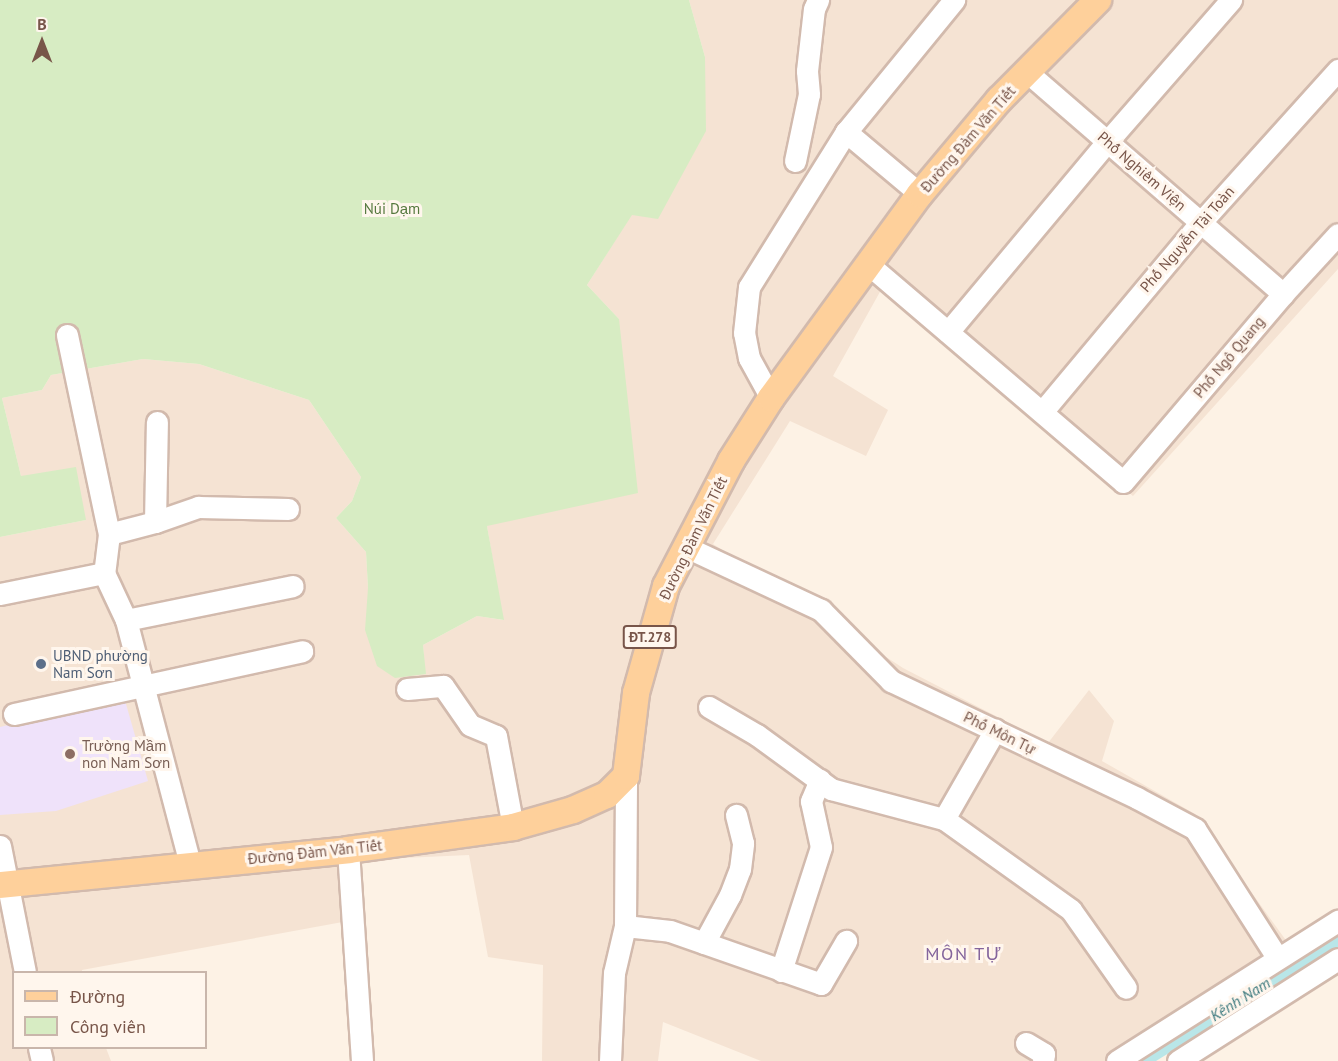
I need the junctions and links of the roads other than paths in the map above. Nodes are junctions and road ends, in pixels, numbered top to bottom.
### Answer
1 (818, 0) edge
2 (954, 0) edge
3 (1098, 0) edge
4 (1231, 0) edge
5 (1338, 70) edge
6 (1028, 72) junction
7 (846, 132) junction
8 (1107, 142) junction
9 (795, 161) dead end
10 (920, 194) junction
11 (1200, 222) junction
12 (1338, 234) edge
13 (868, 264) junction
14 (1283, 294) junction
15 (948, 332) junction
16 (67, 334) dead end
17 (771, 398) junction
18 (1042, 412) junction
19 (157, 422) dead end
20 (288, 509) dead end
21 (155, 522) junction
22 (109, 534) junction
23 (686, 547) junction
24 (104, 573) junction
25 (293, 586) dead end
26 (0, 594) edge
27 (126, 620) junction
28 (302, 651) dead end
29 (143, 686) junction
30 (406, 689) dead end
31 (709, 707) dead end
32 (14, 714) dead end
33 (995, 730) junction
34 (626, 776) junction
35 (820, 780) junction
36 (735, 814) dead end
37 (944, 819) junction
38 (513, 827) junction
39 (0, 846) edge
40 (348, 850) junction
41 (190, 864) junction
42 (4, 886) edge
43 (1338, 921) edge
44 (625, 927) junction
45 (846, 941) dead end
46 (704, 943) junction
47 (1277, 957) junction
48 (1338, 959) edge
49 (25, 971) edge
50 (781, 971) junction
51 (1126, 988) dead end
52 (1026, 1043) dead end
53 (362, 1061) edge
54 (610, 1061) edge
55 (1043, 1061) edge
56 (1118, 1061) edge
57 (1178, 1061) edge

1 - 9 street
2 - 7 street
3 - 6 main road, Đường Đàm Văn Tiết / ĐT.278
4 - 8 street
5 - 11 street, Phố Nguyễn Tài Toàn
6 - 8 street, Phố Nghiêm Viện
6 - 10 main road, Đường Đàm Văn Tiết / ĐT.278
7 - 10 street
7 - 17 street
8 - 11 street, Phố Nghiêm Viện
8 - 15 street
10 - 13 main road, Đường Đàm Văn Tiết / ĐT.278
11 - 14 street, Phố Nghiêm Viện
11 - 18 street, Phố Nguyễn Tài Toàn
12 - 14 street, Phố Ngô Quang
13 - 15 street
13 - 17 main road, Đường Đàm Văn Tiết / ĐT.278
14 - 18 street, Phố Ngô Quang
15 - 18 street
16 - 22 street
17 - 23 main road, Đường Đàm Văn Tiết / ĐT.278
19 - 21 street
20 - 21 street
21 - 22 street
22 - 24 street
23 - 33 street, Phố Môn Tự
23 - 34 main road, Đường Đàm Văn Tiết / ĐT.278
24 - 26 street
24 - 27 street
25 - 27 street
27 - 29 street
28 - 29 street
29 - 32 street
29 - 41 street
30 - 38 street
31 - 35 street
33 - 37 street
33 - 47 street, Phố Môn Tự
34 - 38 main road, Đường Đàm Văn Tiết
34 - 44 street
35 - 37 street
35 - 50 street
36 - 46 street
37 - 51 street
38 - 40 main road, Đường Đàm Văn Tiết
39 - 42 street
40 - 41 main road, Đường Đàm Văn Tiết
40 - 53 street
41 - 42 main road, Đường Đàm Văn Tiết
42 - 49 street
43 - 47 street
44 - 46 street
44 - 54 street
45 - 50 street
46 - 50 street
47 - 56 street
48 - 57 street
52 - 55 street

